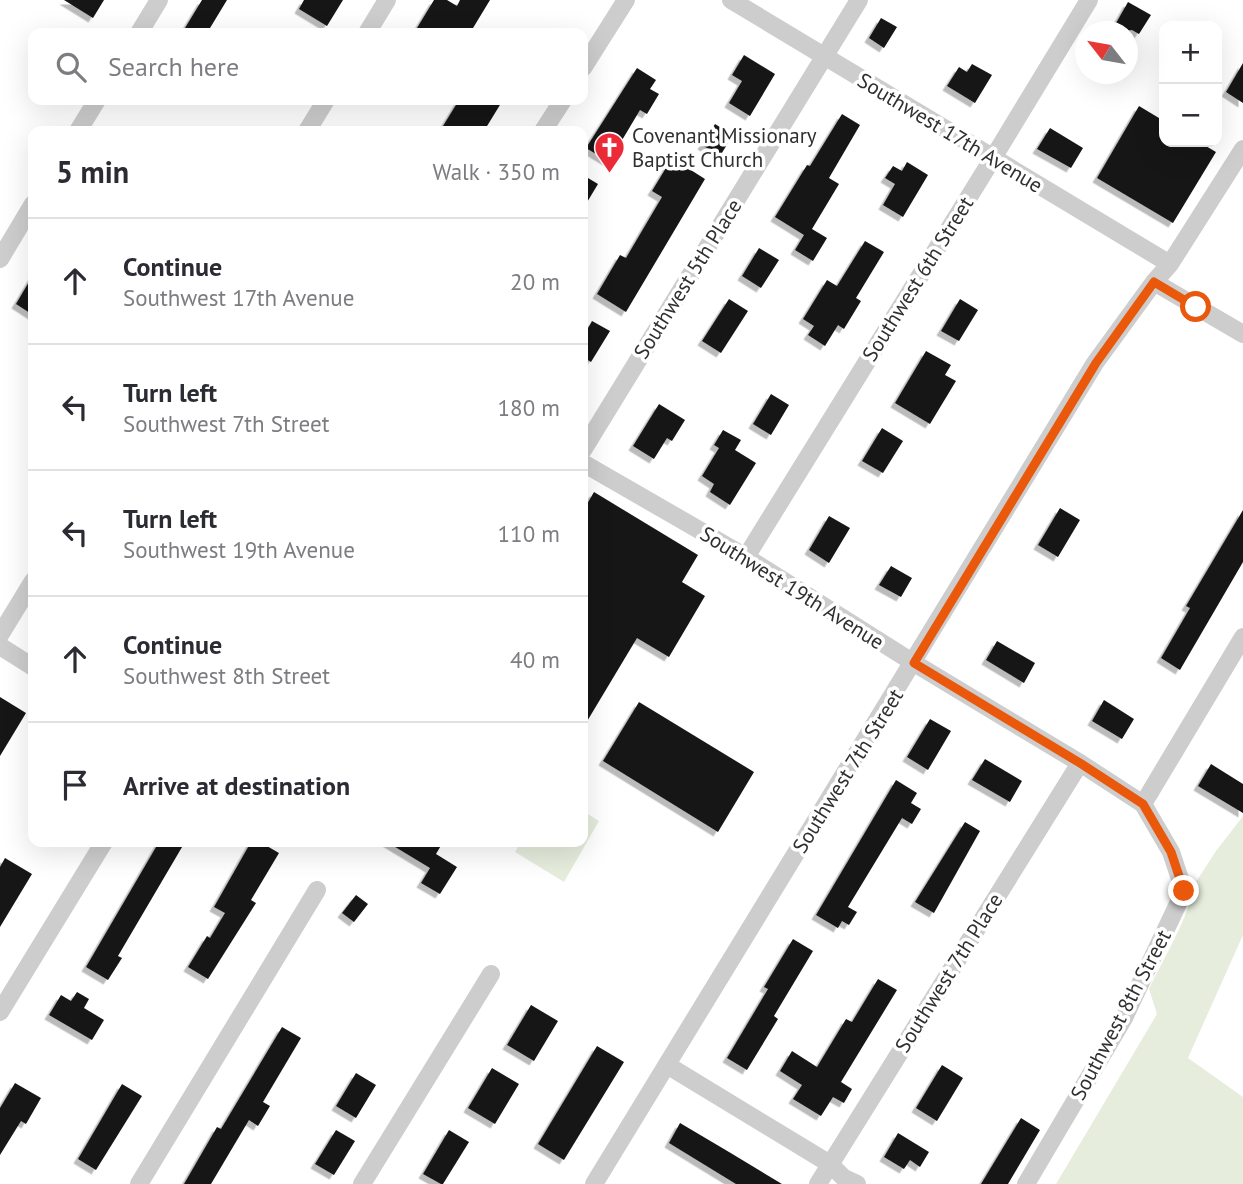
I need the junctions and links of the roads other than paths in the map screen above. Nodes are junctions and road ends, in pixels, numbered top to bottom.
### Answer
1 (159, 0) edge
2 (387, 0) edge
3 (626, 0) edge
4 (731, 0) edge
5 (859, 0) edge
6 (1088, 0) edge
7 (142, 28) edge
8 (370, 28) edge
9 (824, 58) junction
10 (588, 60) edge
11 (94, 105) edge
12 (323, 105) edge
13 (560, 105) edge
14 (81, 126) edge
15 (310, 126) edge
16 (545, 126) edge
17 (1243, 149) edge
18 (993, 158) junction
19 (28, 212) edge
20 (0, 259) edge
21 (1170, 264) junction
22 (1154, 282) junction
23 (1243, 334) edge
24 (588, 442) edge
25 (588, 466) edge
26 (746, 557) junction
27 (28, 588) edge
28 (0, 635) edge
29 (1243, 637) edge
30 (0, 646) edge
31 (914, 663) junction
32 (28, 664) edge
33 (1080, 763) junction
34 (1143, 804) junction
35 (101, 847) edge
36 (317, 890) dead end
37 (491, 974) dead end
38 (0, 1012) edge
39 (667, 1065) junction
40 (830, 1164) junction
41 (139, 1184) edge
42 (362, 1184) edge
43 (594, 1184) edge
44 (818, 1184) edge
45 (857, 1184) edge
46 (1026, 1184) edge

1 - 7 street
2 - 8 street
3 - 10 street
4 - 9 street, Southwest 17th Avenue
5 - 9 street, Southwest 5th Place
6 - 18 street, Southwest 6th Street
9 - 18 street, Southwest 17th Avenue
9 - 24 street, Southwest 5th Place
11 - 14 street
12 - 15 street
13 - 16 street
17 - 21 street, Southwest 7th Street
18 - 21 street, Southwest 17th Avenue
18 - 26 street, Southwest 6th Street
19 - 20 street
21 - 22 street, Southwest 7th Street
22 - 23 street
22 - 31 street, Southwest 7th Street
25 - 26 street, Southwest 19th Avenue
26 - 31 street, Southwest 19th Avenue
27 - 28 street
29 - 34 street
30 - 32 street
31 - 33 street, Southwest 19th Avenue
31 - 39 street, Southwest 7th Street
33 - 34 street, Southwest 19th Avenue
33 - 40 street, Southwest 7th Place
34 - 46 street, Southwest 8th Street
35 - 38 street
36 - 41 street
37 - 42 street
39 - 40 street
39 - 43 street, Southwest 7th Street
40 - 44 street, Southwest 7th Place
40 - 45 street

